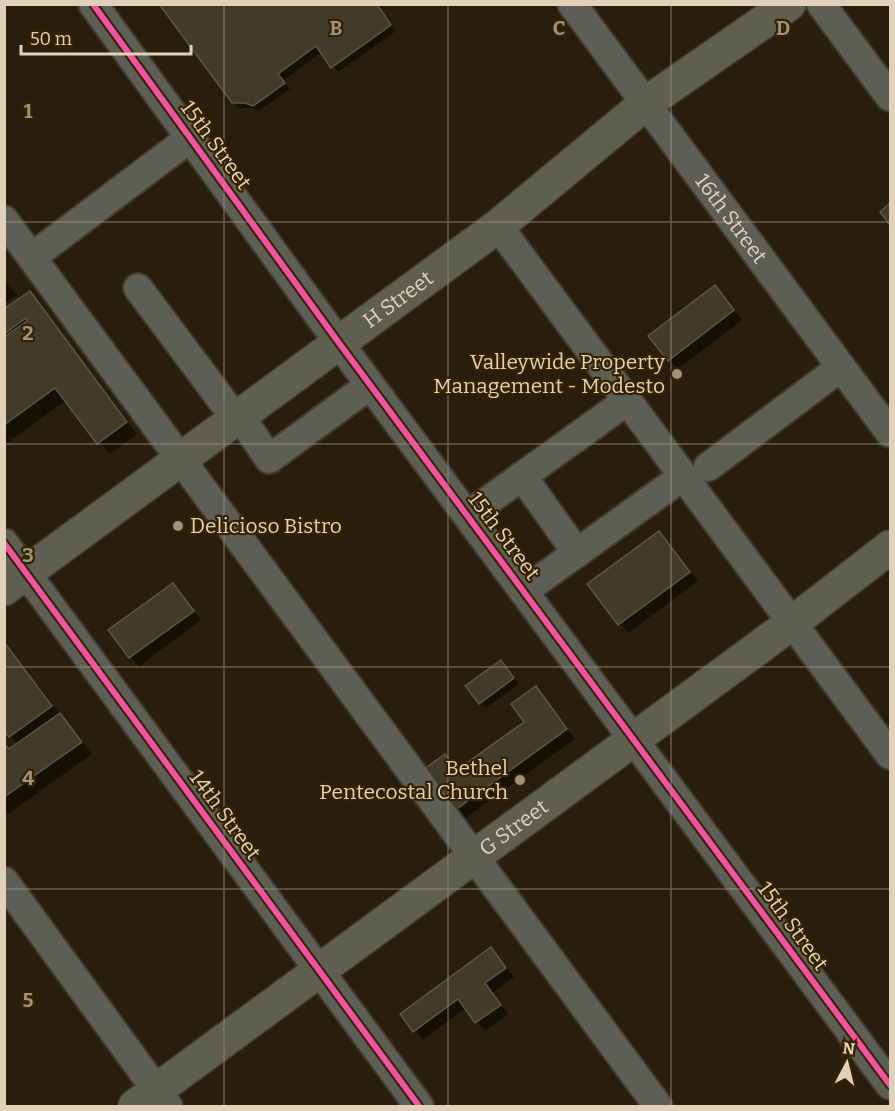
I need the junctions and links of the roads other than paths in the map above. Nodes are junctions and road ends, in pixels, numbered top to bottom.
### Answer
1 (93, 4) edge
2 (572, 4) edge
3 (789, 4) edge
4 (821, 4) edge
5 (891, 97) edge
6 (645, 104) junction
7 (190, 138) junction
8 (498, 226) junction
9 (7, 228) edge
10 (32, 257) junction
11 (138, 288) dead end
12 (339, 343) junction
13 (842, 367) junction
14 (370, 385) junction
15 (627, 401) junction
16 (238, 417) junction
17 (891, 433) edge
18 (180, 460) junction
19 (695, 472) junction
20 (522, 476) junction
21 (468, 515) junction
22 (4, 543) edge
23 (891, 547) edge
24 (577, 553) junction
25 (15, 581) edge
26 (524, 591) junction
27 (792, 623) junction
28 (634, 739) junction
29 (891, 755) edge
30 (474, 856) junction
31 (4, 881) edge
32 (319, 971) junction
33 (891, 1085) edge
34 (153, 1101) edge
35 (419, 1107) edge
36 (658, 1107) edge

1 - 7 street, 15th Street
2 - 6 street, 16th Street
3 - 6 main road, H Street
4 - 5 street
6 - 8 main road, H Street
6 - 13 street, 16th Street
7 - 10 street
7 - 12 street, 15th Street
8 - 12 main road, H Street
8 - 15 street
9 - 10 street
10 - 18 street
11 - 16 street
12 - 14 street, 15th Street
12 - 16 main road, H Street
13 - 17 street, 16th Street
13 - 19 street
14 - 16 street
14 - 21 street, 15th Street
15 - 19 street
15 - 20 street
16 - 18 main road, H Street
18 - 25 main road, H Street
18 - 30 street
19 - 24 street
19 - 27 street
20 - 21 street
20 - 24 street
21 - 26 street, 15th Street
22 - 25 street, 14th Street
23 - 27 main road, G Street
24 - 26 street
25 - 32 street, 14th Street
26 - 28 street, 15th Street
27 - 28 main road, G Street
27 - 29 street
28 - 30 main road, G Street
28 - 33 street, 15th Street
30 - 32 main road, G Street
30 - 36 street
31 - 34 street
32 - 34 main road, G Street
32 - 35 street, 14th Street

